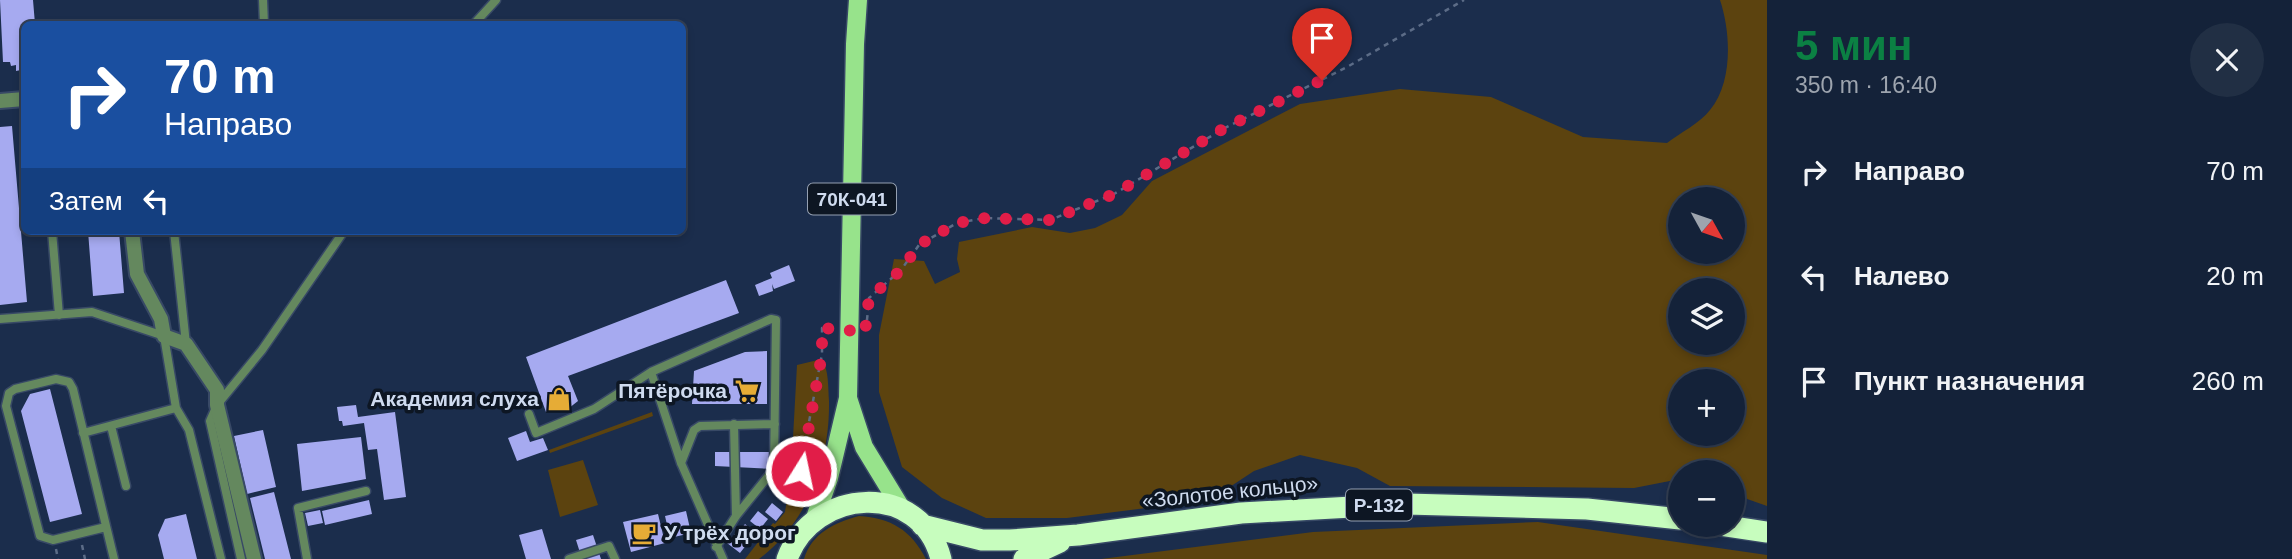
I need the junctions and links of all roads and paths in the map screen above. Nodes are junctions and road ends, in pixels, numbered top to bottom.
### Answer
1 (263, 0) edge
2 (496, 0) edge
3 (858, 0) edge
4 (1464, 0) edge
5 (264, 21) edge
6 (477, 21) edge
7 (21, 99) edge
8 (0, 101) edge
9 (52, 235) edge
10 (132, 235) edge
11 (174, 235) edge
12 (341, 235) edge
13 (59, 314) junction
14 (0, 320) edge
15 (848, 331) junction
16 (164, 336) junction
17 (186, 344) junction
18 (651, 372) junction
19 (5, 393) edge
20 (848, 398) junction
21 (217, 405) junction
22 (176, 408) junction
23 (529, 414) dead end
24 (734, 424) junction
25 (775, 424) junction
26 (111, 426) junction
27 (83, 433) junction
28 (681, 463) junction
29 (126, 486) dead end
30 (796, 490) dead end
31 (366, 491) dead end
32 (904, 511) junction
33 (736, 516) junction
34 (815, 518) junction
35 (1668, 518) edge
36 (922, 525) junction
37 (106, 527) junction
38 (1745, 529) edge
39 (1767, 532) edge
40 (79, 534) junction
41 (1078, 535) junction
42 (716, 547) junction
43 (786, 558) edge
44 (85, 559) edge
45 (114, 559) edge
46 (221, 559) edge
47 (241, 559) edge
48 (254, 559) edge
49 (307, 559) edge
50 (569, 559) edge
51 (615, 559) edge
52 (723, 559) edge
53 (941, 559) edge
54 (1024, 559) edge

1 - 5 lane
2 - 6 lane
3 - 15 main road, 70К-041
4 - 15 path
7 - 8 street
9 - 13 lane
10 - 16 street
11 - 17 lane
12 - 21 lane
13 - 14 lane
13 - 16 lane
15 - 20 main road, 70К-041
15 - 30 path
16 - 17 street
16 - 22 lane
17 - 21 street
18 - 23 lane
18 - 25 lane
18 - 28 lane
19 - 27 lane
19 - 40 lane
20 - 32 main road, 70К-041
20 - 34 main road, 70К-041
21 - 47 lane
21 - 48 street
22 - 26 lane
22 - 46 lane
24 - 25 lane
24 - 28 lane
24 - 33 lane
25 - 33 lane
26 - 27 lane
26 - 29 lane
27 - 37 lane
28 - 42 lane
31 - 49 lane
32 - 34 highway, «Золотое кольцо» / Р-132
32 - 36 highway, «Золотое кольцо» / Р-132
33 - 42 lane
34 - 43 highway, «Золотое кольцо» / Р-132
35 - 41 highway, «Золотое кольцо» / Р-132
36 - 41 highway, «Золотое кольцо» / Р-132
36 - 53 highway, «Золотое кольцо» / Р-132
37 - 40 lane
37 - 45 lane
38 - 39 highway
40 - 44 path
41 - 54 highway, «Золотое кольцо» / Р-132
42 - 52 lane
50 - 51 lane

